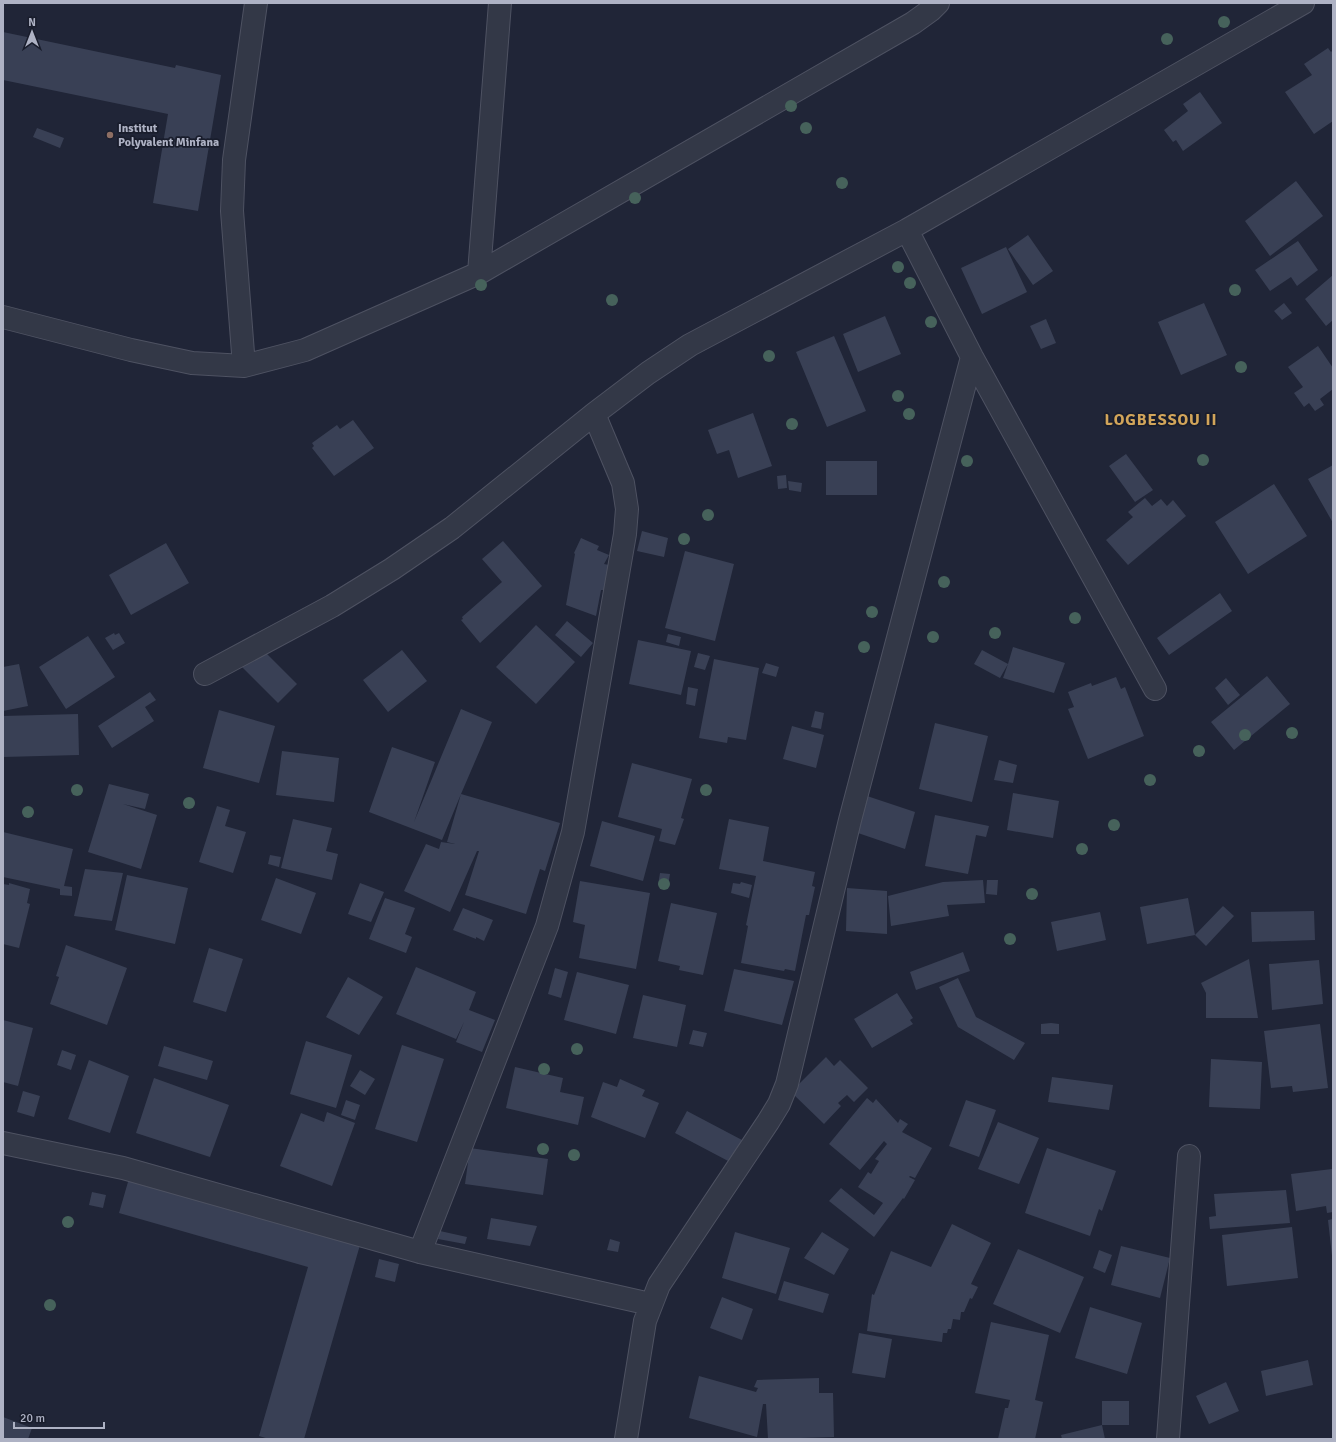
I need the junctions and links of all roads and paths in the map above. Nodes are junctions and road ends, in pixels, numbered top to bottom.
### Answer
1 (256, 3) edge
2 (500, 3) edge
3 (938, 3) edge
4 (1303, 3) edge
5 (907, 230) junction
6 (479, 273) junction
7 (3, 317) edge
8 (972, 357) junction
9 (244, 366) junction
10 (594, 414) junction
11 (205, 674) dead end
12 (1155, 689) dead end
13 (3, 1143) edge
14 (1189, 1156) dead end
15 (420, 1252) junction
16 (650, 1304) junction
17 (626, 1439) edge
18 (1168, 1439) edge

1 - 9 street
2 - 6 street
3 - 6 street
4 - 5 street
5 - 8 street
5 - 10 street
6 - 9 street
7 - 9 street
8 - 12 street
8 - 16 street
10 - 11 street
10 - 15 street
13 - 15 street
14 - 18 street
15 - 16 street
16 - 17 street

